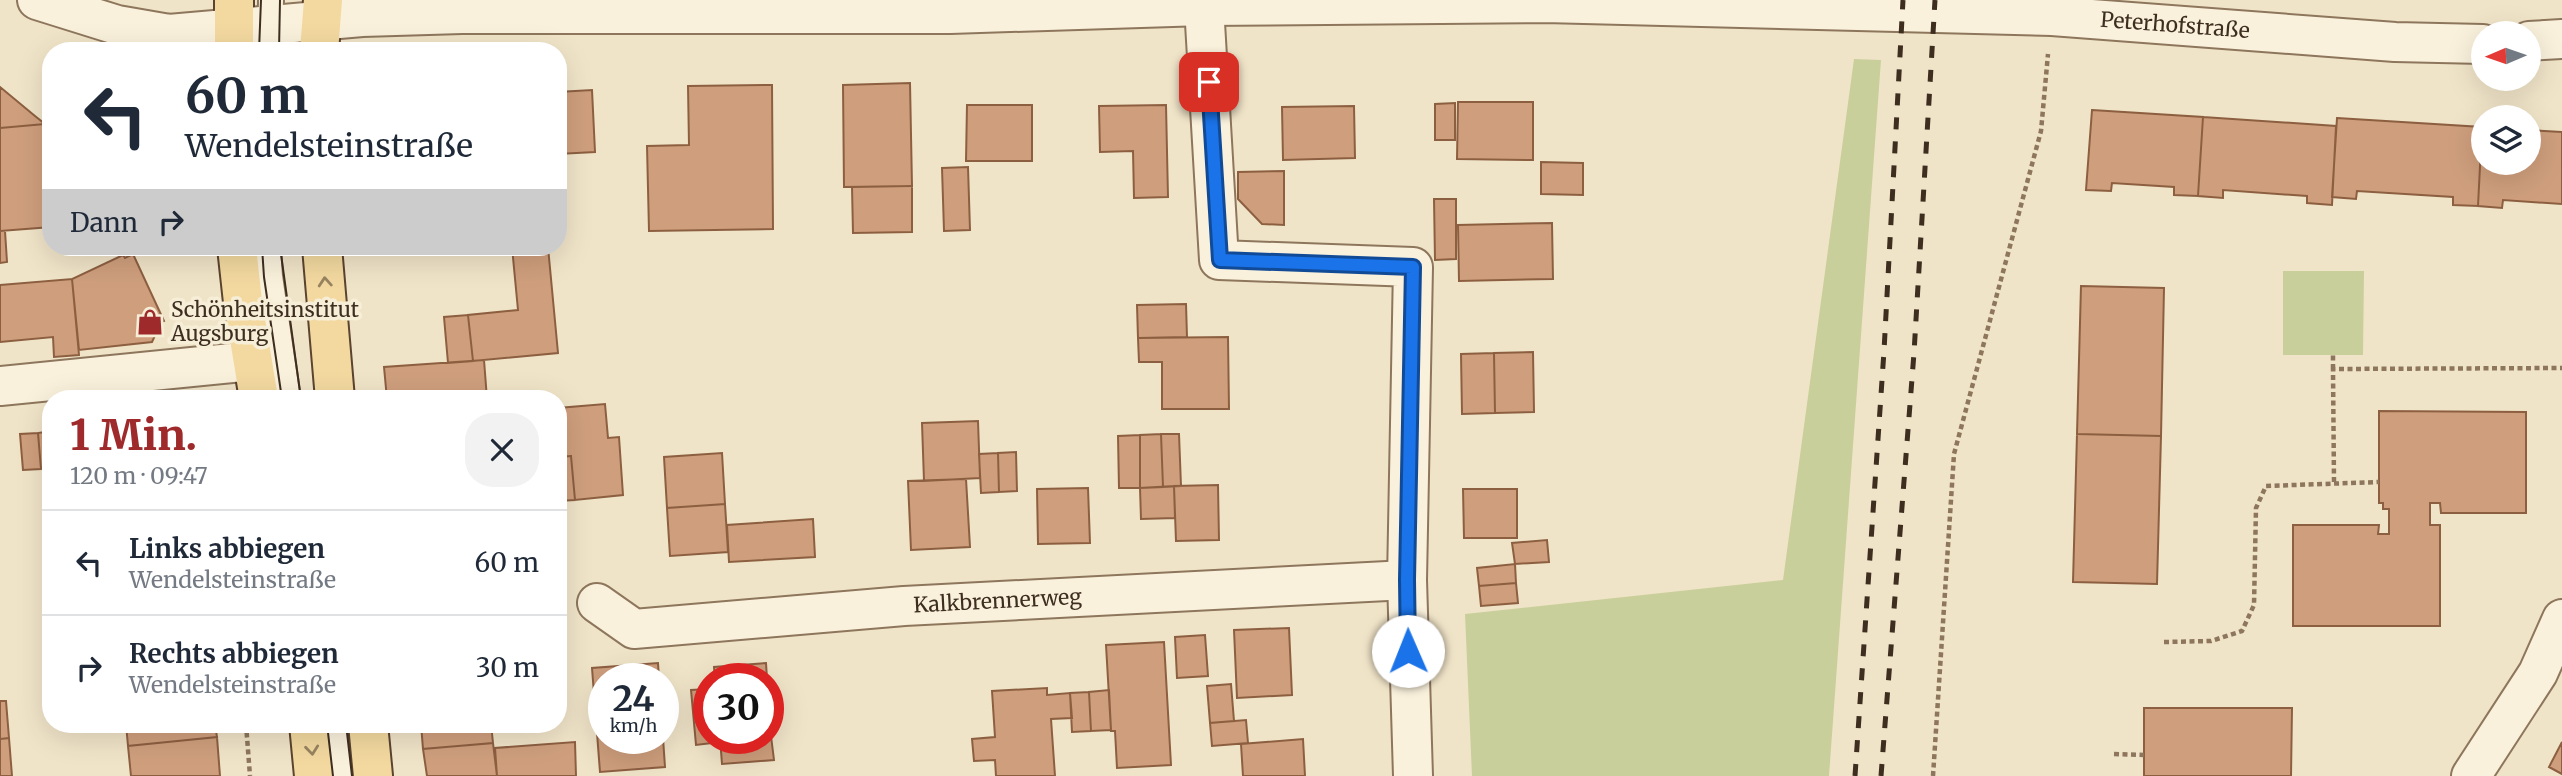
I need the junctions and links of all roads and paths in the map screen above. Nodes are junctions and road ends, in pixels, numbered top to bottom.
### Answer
1 (37, 0) edge
2 (1204, 6) junction
3 (2052, 16) junction
4 (321, 24) edge
5 (252, 26) edge
6 (2562, 39) edge
7 (2541, 40) edge
8 (2471, 44) edge
9 (238, 256) edge
10 (269, 256) edge
11 (323, 256) edge
12 (2333, 355) dead end
13 (252, 360) junction
14 (2562, 368) edge
15 (2333, 369) junction
16 (0, 386) edge
17 (257, 390) edge
18 (287, 390) edge
19 (334, 390) edge
20 (2334, 482) junction
21 (2379, 482) dead end
22 (1407, 580) junction
23 (597, 603) dead end
24 (2562, 619) edge
25 (2164, 642) dead end
26 (247, 733) edge
27 (310, 733) edge
28 (335, 733) edge
29 (369, 733) edge
30 (2114, 754) dead end
31 (2144, 755) dead end
32 (250, 776) edge
33 (314, 776) edge
34 (340, 776) edge
35 (373, 776) edge
36 (1413, 776) edge
37 (1933, 776) edge
38 (2471, 776) edge

1 - 5 street, Peterhofstraße
2 - 3 street, Peterhofstraße
2 - 4 street, Peterhofstraße
2 - 22 street
3 - 8 street, Peterhofstraße
3 - 37 path
4 - 5 street, Peterhofstraße
6 - 7 street
9 - 13 main road
10 - 18 lane
19 -> 11 main road
12 - 15 path
13 - 16 street
13 - 17 main road
14 - 15 path
15 - 20 path
20 - 21 path
20 - 25 path
22 - 23 street, Kalkbrennerweg
22 - 36 street
24 - 38 street
26 - 32 path
27 -> 33 main road
28 - 34 lane
29 - 35 main road
30 - 31 path

